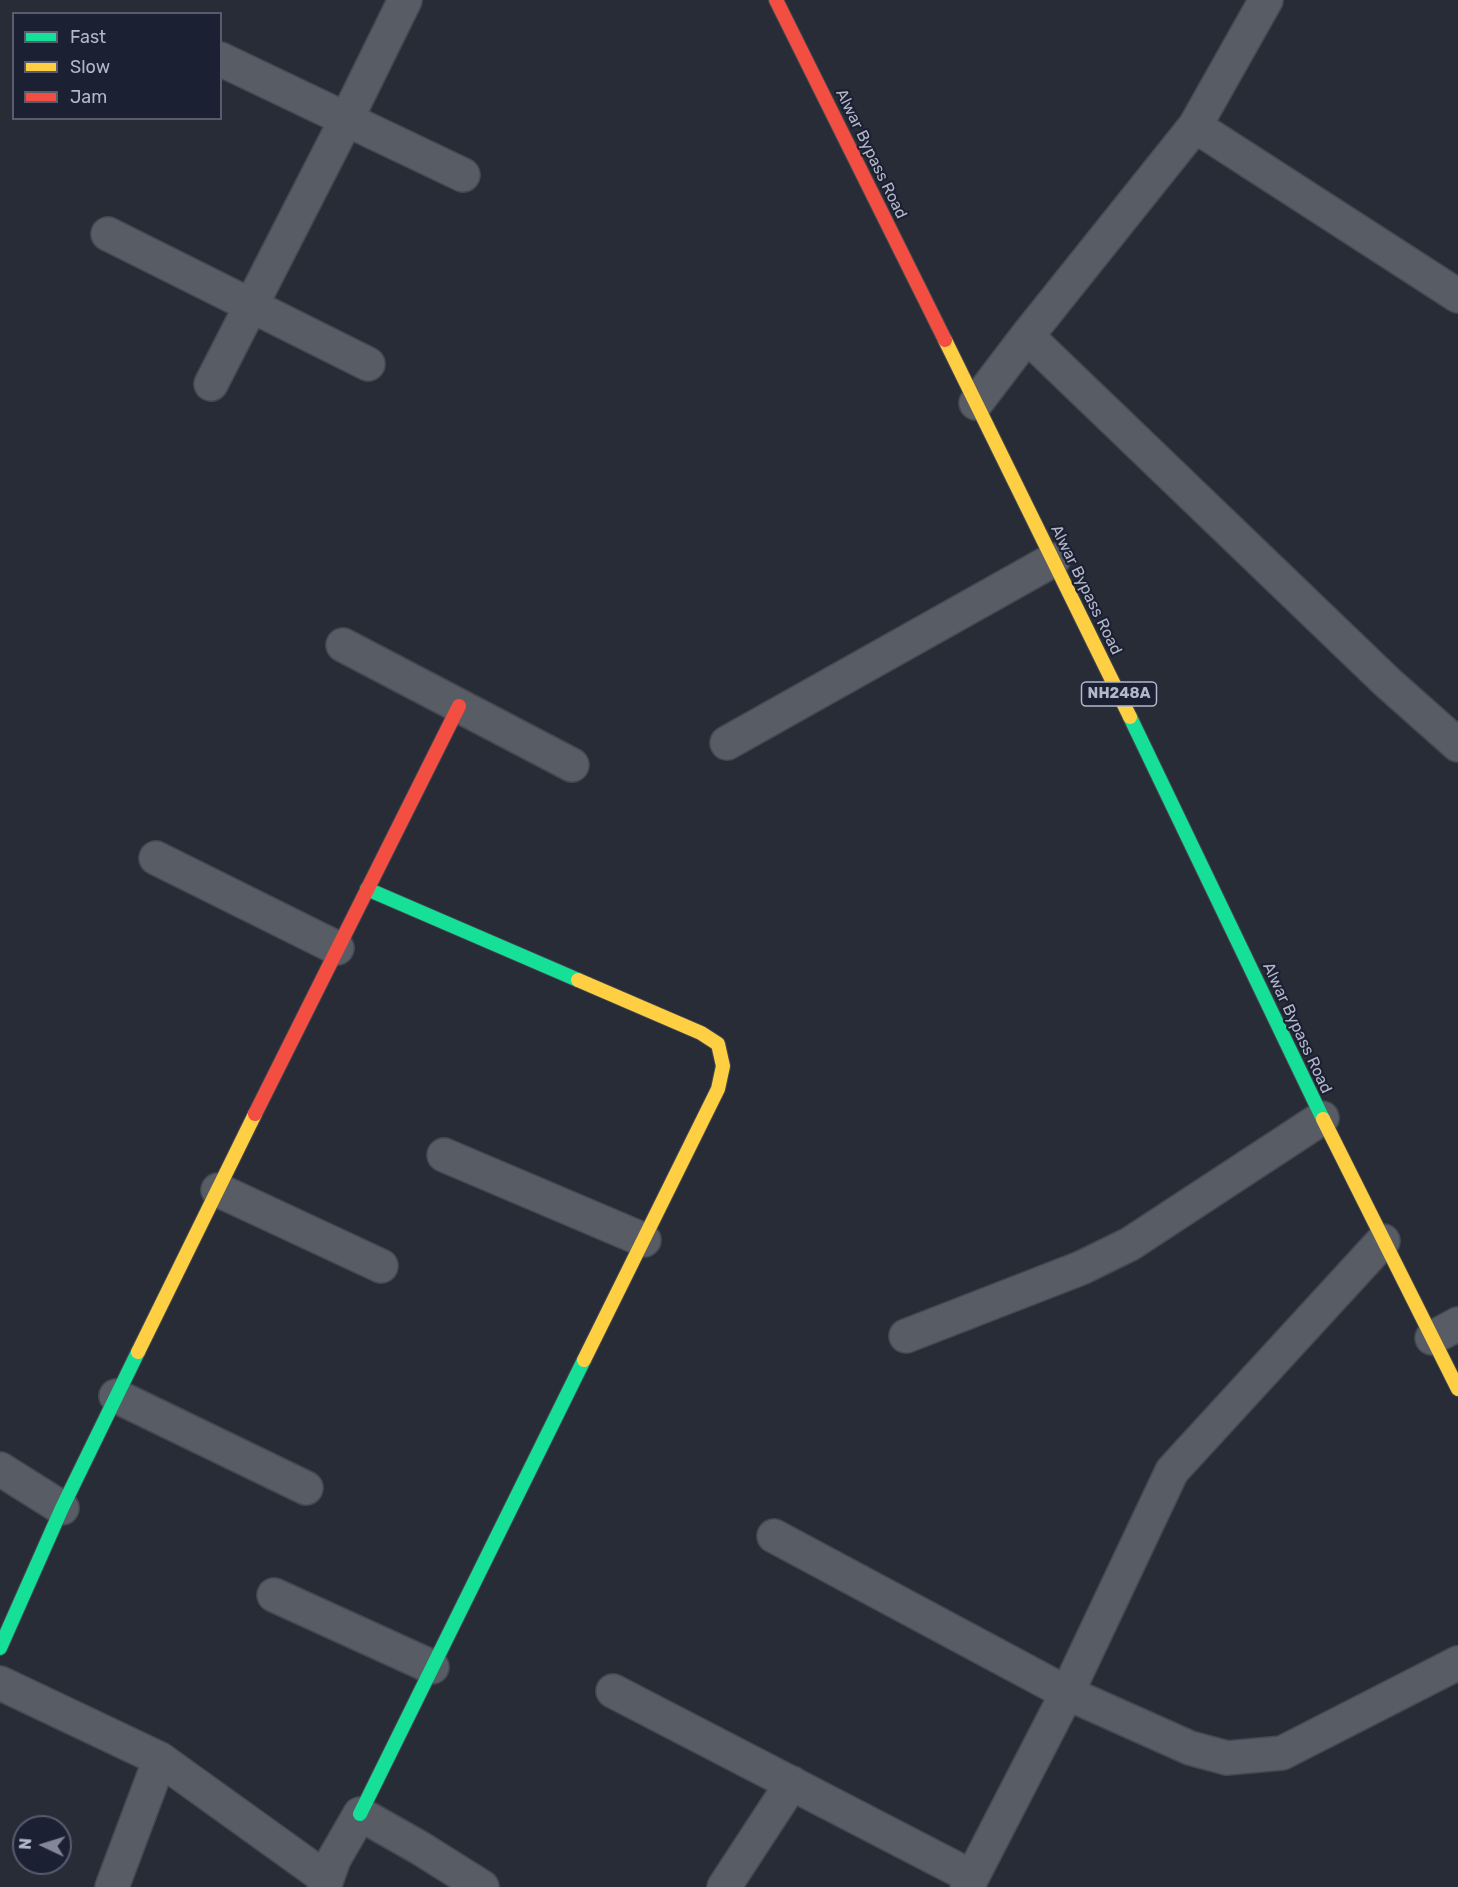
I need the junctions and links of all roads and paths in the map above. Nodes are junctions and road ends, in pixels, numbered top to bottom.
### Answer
1 (405, 0) edge
2 (776, 0) edge
3 (1266, 0) edge
4 (222, 60) edge
5 (347, 118) junction
6 (1195, 126) junction
7 (462, 175) dead end
8 (108, 234) dead end
9 (1458, 296) edge
10 (251, 305) junction
11 (1027, 336) junction
12 (368, 363) dead end
13 (211, 384) dead end
14 (976, 403) junction
15 (1053, 560) junction
16 (343, 645) dead end
17 (459, 706) junction
18 (727, 743) dead end
19 (1458, 745) edge
20 (572, 765) dead end
21 (156, 858) dead end
22 (367, 889) junction
23 (337, 948) junction
24 (1322, 1118) junction
25 (444, 1155) dead end
26 (218, 1190) junction
27 (644, 1240) junction
28 (1383, 1241) junction
29 (381, 1266) dead end
30 (1445, 1331) edge
31 (906, 1336) dead end
32 (1458, 1389) edge
33 (116, 1396) junction
34 (0, 1469) edge
35 (306, 1488) dead end
36 (62, 1508) junction
37 (774, 1536) dead end
38 (274, 1595) dead end
39 (0, 1648) edge
40 (1458, 1662) edge
41 (432, 1667) junction
42 (0, 1683) edge
43 (613, 1690) dead end
44 (1067, 1692) junction
45 (160, 1759) junction
46 (792, 1783) junction
47 (360, 1814) junction
48 (969, 1882) edge
49 (326, 1883) edge
50 (112, 1887) edge
51 (482, 1887) edge
52 (724, 1887) edge

1 - 5 street
2 - 14 main road, Alwar Bypass Road / NH248A
3 - 6 street
4 - 5 street
5 - 7 street
5 - 10 street
6 - 9 street
6 - 11 street
8 - 10 street
10 - 12 street
10 - 13 street
11 - 14 street
11 - 19 street
14 - 15 main road, Alwar Bypass Road / NH248A
15 - 18 street
15 - 24 main road, Alwar Bypass Road / NH248A
16 - 17 street
17 - 20 street
17 - 22 main road
21 - 23 street
22 - 23 main road
22 - 27 main road
23 - 26 main road
24 - 28 main road, Alwar Bypass Road / NH248A
24 - 31 street
25 - 27 street
26 - 29 street
26 - 33 main road
27 - 41 main road
28 - 30 main road, Alwar Bypass Road / NH248A
28 - 44 street
30 - 32 main road, Alwar Bypass Road / NH248A
33 - 35 street
33 - 36 main road
34 - 36 street
36 - 39 main road
37 - 44 street
38 - 41 street
40 - 44 street
41 - 47 main road
42 - 45 street
43 - 46 street
44 - 48 street
45 - 49 street
45 - 50 street
46 - 48 street
46 - 52 street
47 - 49 street
47 - 51 street

